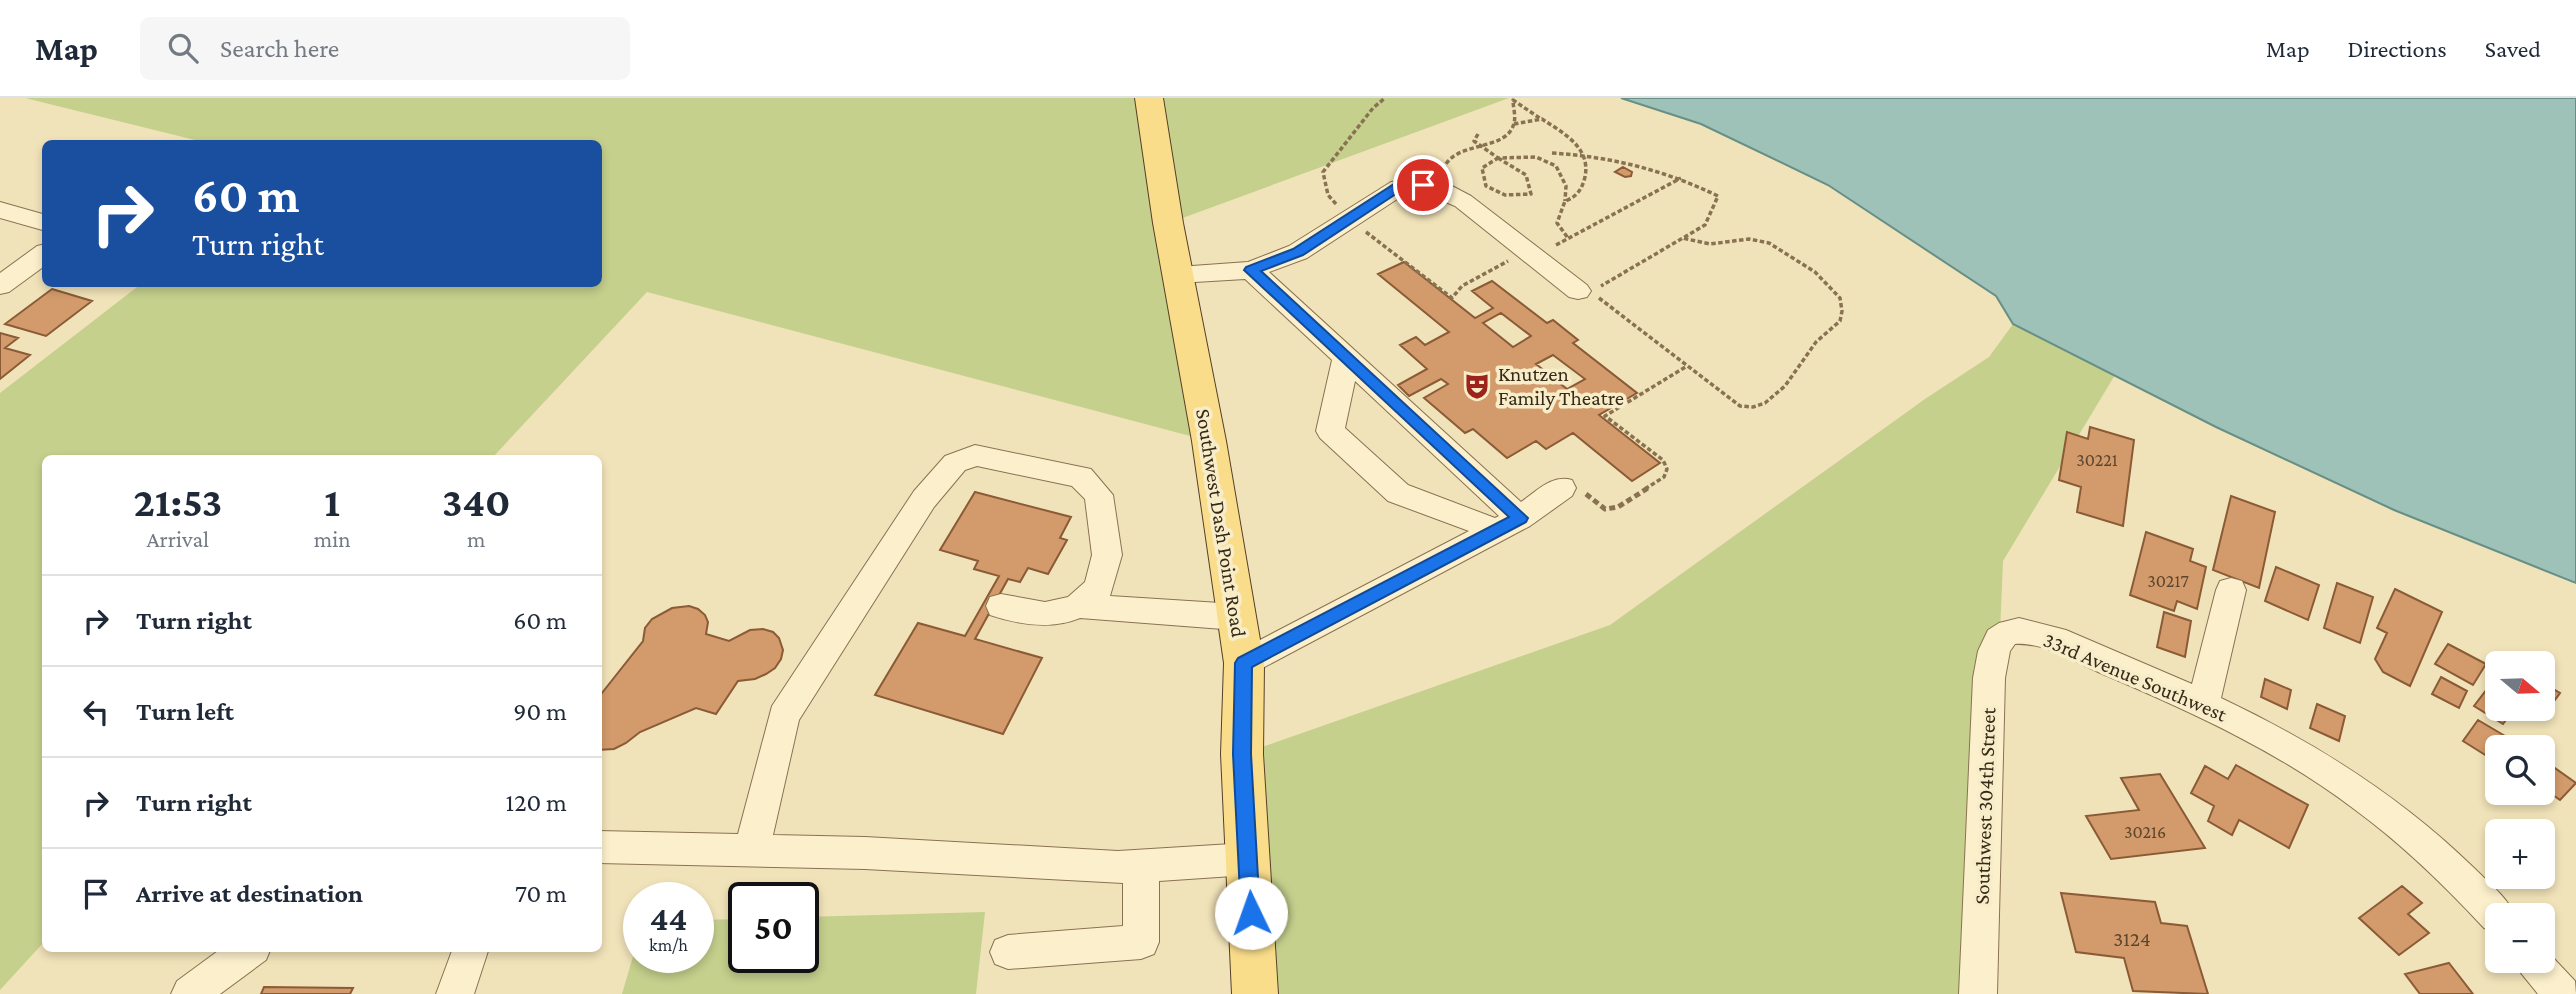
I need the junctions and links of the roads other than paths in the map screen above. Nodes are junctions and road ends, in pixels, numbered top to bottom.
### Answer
1 (1149, 98) edge
2 (0, 210) edge
3 (42, 222) edge
4 (42, 255) edge
5 (1251, 270) junction
6 (1178, 275) junction
7 (0, 286) edge
8 (1578, 291) dead end
9 (1346, 359) junction
10 (1562, 488) road end
11 (1509, 524) junction
12 (2231, 590) dead end
13 (1001, 606) dead end
14 (1079, 606) junction
15 (1237, 617) junction
16 (2016, 631) joint
17 (1244, 663) junction
18 (2203, 705) junction
19 (602, 847) edge
20 (752, 850) junction
21 (1248, 859) junction
22 (1141, 866) junction
23 (2485, 903) edge
24 (248, 952) edge
25 (470, 952) edge
26 (1007, 952) dead end
27 (2544, 973) edge
28 (191, 994) edge
29 (454, 994) edge
30 (1255, 994) edge
31 (1978, 994) edge
32 (2562, 994) edge

1 - 6 main road, Southwest Dash Point Road
2 - 3 street
4 - 7 street
5 - 6 street
5 - 8 street
5 - 9 street
6 - 15 main road, Southwest Dash Point Road
9 - 11 street
9 - 11 street
10 - 11 street
11 - 17 street
12 - 18 street
13 - 14 street
14 - 15 street
14 - 20 street
15 - 17 main road, Southwest Dash Point Road
16 - 18 street, 33rd Avenue Southwest
16 - 31 street, Southwest 304th Street
17 - 21 main road, Southwest Dash Point Road
18 - 23 street, 33rd Avenue Southwest
19 - 20 street
20 - 22 street
21 - 22 street
21 - 30 main road, Southwest Dash Point Road
22 - 26 street
24 - 28 street
25 - 29 street
27 - 32 street

